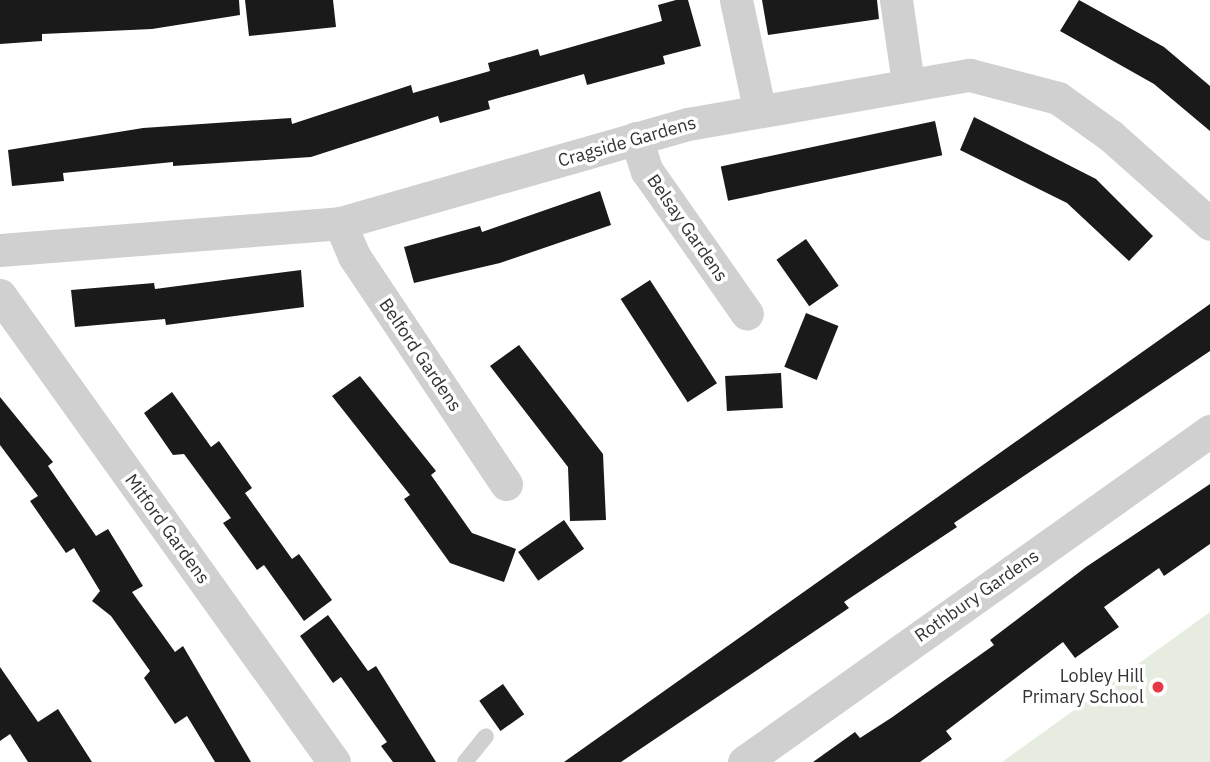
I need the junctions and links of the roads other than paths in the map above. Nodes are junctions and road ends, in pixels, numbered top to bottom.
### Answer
1 (736, 0) edge
2 (897, 0) edge
3 (908, 83) junction
4 (759, 108) junction
5 (636, 138) junction
6 (340, 223) junction
7 (1210, 223) edge
8 (0, 250) edge
9 (0, 295) edge
10 (747, 314) dead end
11 (1210, 431) edge
12 (506, 484) dead end
13 (486, 736) dead end
14 (334, 762) edge
15 (465, 762) edge
16 (744, 762) edge

1 - 4 street
2 - 3 street
3 - 4 street, Cragside Gardens
3 - 7 street, Cragside Gardens
4 - 5 street, Cragside Gardens
5 - 6 street, Cragside Gardens
5 - 10 street, Belsay Gardens
6 - 8 street, Cragside Gardens
6 - 12 street, Belford Gardens
9 - 14 street, Mitford Gardens
11 - 16 street, Rothbury Gardens
13 - 15 lane

